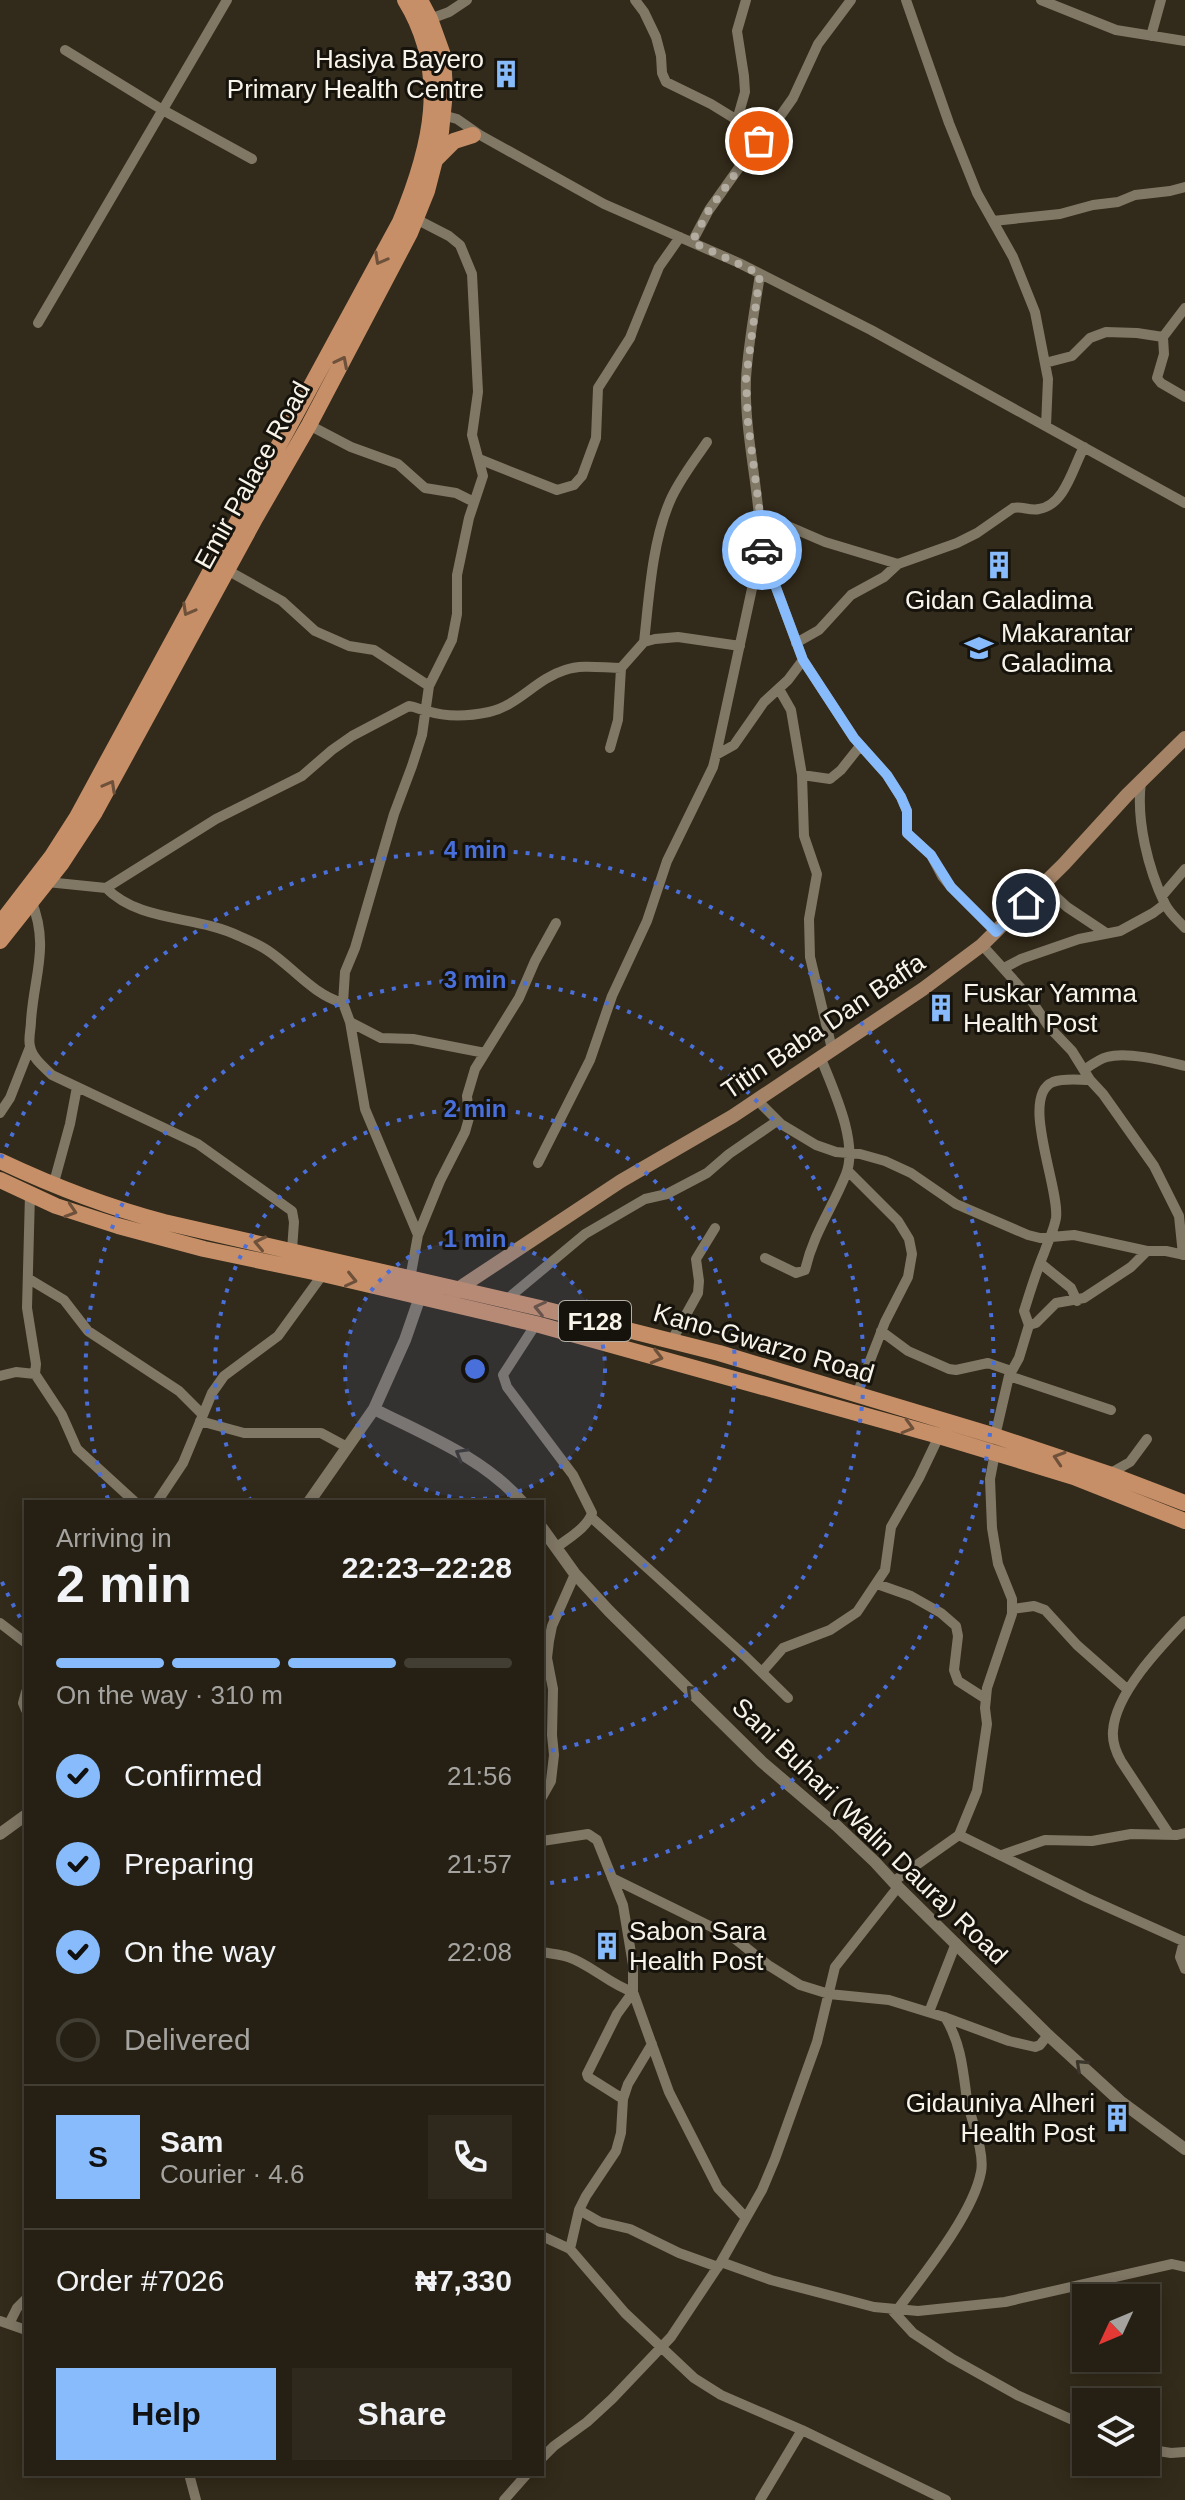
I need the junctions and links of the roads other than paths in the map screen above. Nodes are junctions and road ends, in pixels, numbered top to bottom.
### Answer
1 (227, 0) edge
2 (405, 0) edge
3 (420, 0) edge
4 (467, 0) edge
5 (635, 0) edge
6 (746, 0) edge
7 (851, 0) edge
8 (906, 0) edge
9 (1041, 0) edge
10 (1161, 0) edge
11 (430, 19) junction
12 (1151, 36) junction
13 (1185, 41) edge
14 (65, 50) dead end
15 (161, 109) junction
16 (737, 120) junction
17 (436, 122) junction
18 (476, 135) junction
19 (763, 136) junction
20 (252, 159) dead end
21 (435, 160) junction
22 (1185, 187) edge
23 (416, 219) junction
24 (993, 221) junction
25 (680, 237) junction
26 (692, 242) junction
27 (760, 274) junction
28 (1185, 308) edge
29 (38, 323) dead end
30 (1163, 337) junction
31 (1045, 363) junction
32 (1185, 397) edge
33 (309, 425) junction
34 (1046, 426) junction
35 (707, 442) dead end
36 (1084, 447) junction
37 (479, 459) junction
38 (474, 502) junction
39 (1185, 503) edge
40 (760, 514) junction
41 (761, 547) junction
42 (898, 564) junction
43 (227, 570) junction
44 (644, 642) junction
45 (796, 643) junction
46 (740, 646) junction
47 (803, 660) junction
48 (621, 668) junction
49 (429, 686) junction
50 (779, 689) junction
51 (425, 711) junction
52 (1185, 738) edge
53 (860, 746) junction
54 (610, 748) dead end
55 (716, 755) junction
56 (802, 775) junction
57 (1141, 782) junction
58 (1185, 869) edge
59 (47, 882) junction
60 (1043, 885) junction
61 (106, 888) junction
62 (28, 897) junction
63 (1164, 900) junction
64 (556, 923) dead end
65 (0, 924) edge
66 (1185, 927) edge
67 (996, 932) junction
68 (1106, 933) junction
69 (0, 941) edge
70 (982, 945) junction
71 (1004, 968) junction
72 (343, 1003) junction
73 (350, 1022) junction
74 (30, 1047) junction
75 (826, 1052) junction
76 (485, 1053) junction
77 (1185, 1066) edge
78 (1087, 1075) junction
79 (77, 1087) junction
80 (757, 1100) junction
81 (0, 1113) edge
82 (777, 1121) junction
83 (848, 1153) junction
84 (0, 1161) edge
85 (538, 1163) dead end
86 (848, 1171) junction
87 (0, 1180) edge
88 (53, 1186) junction
89 (30, 1194) junction
90 (715, 1228) dead end
91 (418, 1235) junction
92 (1050, 1237) junction
93 (292, 1250) junction
94 (1147, 1251) junction
95 (1184, 1255) edge
96 (765, 1258) dead end
97 (1040, 1263) junction
98 (323, 1274) junction
99 (29, 1279) junction
100 (418, 1285) junction
101 (453, 1296) junction
102 (506, 1300) junction
103 (1077, 1301) junction
104 (536, 1324) junction
105 (1029, 1325) junction
106 (881, 1331) junction
107 (672, 1340) junction
108 (757, 1364) junction
109 (1010, 1373) junction
110 (35, 1374) junction
111 (0, 1376) edge
112 (752, 1384) junction
113 (857, 1394) junction
114 (374, 1409) junction
115 (1111, 1410) dead end
116 (201, 1418) junction
117 (939, 1436) junction
118 (1147, 1439) dead end
119 (995, 1444) junction
120 (347, 1447) junction
121 (1109, 1474) junction
122 (132, 1500) edge
123 (158, 1500) edge
124 (310, 1500) edge
125 (520, 1500) edge
126 (1185, 1503) edge
127 (592, 1518) junction
128 (1185, 1521) edge
129 (544, 1531) edge
130 (556, 1548) junction
131 (575, 1574) junction
132 (877, 1584) junction
133 (1012, 1609) junction
134 (1185, 1621) edge
135 (0, 1623) edge
136 (24, 1641) edge
137 (762, 1672) junction
138 (1128, 1690) junction
139 (788, 1698) dead end
140 (986, 1699) junction
141 (547, 1733) edge
142 (546, 1778) edge
143 (24, 1816) edge
144 (1185, 1833) edge
145 (0, 1834) edge
146 (1169, 1834) junction
147 (959, 1835) junction
148 (544, 1841) edge
149 (1002, 1855) junction
150 (612, 1878) junction
151 (896, 1884) junction
152 (1184, 1941) edge
153 (956, 1943) junction
154 (544, 1952) edge
155 (1185, 1969) edge
156 (633, 1992) junction
157 (829, 1994) junction
158 (929, 2012) junction
159 (944, 2017) junction
160 (1048, 2035) junction
161 (652, 2044) junction
162 (623, 2099) junction
163 (1185, 2149) edge
164 (579, 2210) junction
165 (746, 2218) junction
166 (544, 2237) edge
167 (570, 2249) junction
168 (719, 2264) junction
169 (1185, 2267) edge
170 (24, 2301) edge
171 (894, 2309) junction
172 (5, 2322) edge
173 (24, 2329) edge
174 (661, 2348) junction
175 (1072, 2420) edge
176 (802, 2430) junction
177 (1160, 2451) edge
178 (1185, 2452) edge
179 (544, 2456) edge
180 (190, 2476) edge
181 (525, 2476) edge
182 (196, 2500) edge
183 (504, 2500) edge
184 (760, 2500) edge
185 (946, 2500) edge

1 - 15 street
2 - 17 main road, Emir Palace Road
3 - 11 main road, Emir Palace Road
4 - 11 street
5 - 16 street
6 - 16 street
7 - 19 street
8 - 24 street
9 - 12 street
10 - 12 street
11 - 17 main road, Emir Palace Road
12 - 13 street
14 - 15 street
15 - 20 street
15 - 29 street
16 - 19 street
17 - 18 street
17 - 18 street
17 - 21 main road, Emir Palace Road
17 -> 62 main road, Emir Palace Road
18 - 21 main road
18 - 25 street
19 - 26 street
21 - 23 main road, Emir Palace Road
22 - 24 street
33 -> 23 main road, Emir Palace Road
23 - 37 street
24 - 31 street
25 - 26 street
25 - 37 street
26 - 27 street
27 - 34 street
27 - 40 street
28 - 30 street
30 - 31 street
30 - 32 street
31 - 34 street
33 - 38 street
33 - 43 main road, Emir Palace Road
34 - 36 street
35 - 44 street
36 - 39 street
36 - 42 street
37 - 38 street
38 - 49 street
40 - 41 street
40 - 42 street
41 - 45 street
41 - 46 street
42 - 45 street
43 - 49 street
59 -> 43 main road, Emir Palace Road
44 - 46 street
44 - 48 street
45 - 47 street
46 - 55 street
47 - 50 street
47 - 53 street
48 - 51 street
48 - 54 street
49 - 51 street
50 - 55 street
50 - 56 street
51 - 61 street
51 - 72 street
52 - 57 main road, Titin Baba Dan Baffa
53 - 56 street
53 - 67 street
55 - 85 street
56 - 75 street
57 - 60 main road, Titin Baba Dan Baffa
57 - 63 street
58 - 63 street
59 - 61 street
59 - 62 main road, Emir Palace Road
60 - 67 main road, Titin Baba Dan Baffa
60 - 68 street
61 - 72 street
62 - 65 main road, Emir Palace Road
62 - 69 main road, Emir Palace Road
62 - 74 street
63 - 66 street
63 - 68 street
64 - 76 street
67 - 70 main road, Titin Baba Dan Baffa
68 - 71 street
70 - 71 street
70 - 75 main road, Titin Baba Dan Baffa
71 - 78 street
72 - 73 street
73 - 76 street
73 - 91 street
74 - 79 street
74 - 81 street
75 - 80 main road, Titin Baba Dan Baffa
75 - 83 street
76 - 91 street
77 - 78 street
78 - 92 street
78 - 95 street
79 - 88 street
79 - 93 street
80 - 82 street
80 - 101 main road, Titin Baba Dan Baffa
82 - 83 street
82 - 102 street
83 - 86 street
83 - 92 street
84 - 88 main road, Kano-Gwarzo Road / F128
86 - 96 street
86 - 106 street
87 - 89 main road, Kano-Gwarzo Road / F128
93 -> 88 main road, Kano-Gwarzo Road / F128
89 -> 98 main road, Kano-Gwarzo Road / F128
89 - 99 street
90 - 107 street
91 - 100 street
92 - 94 street
92 - 97 street
93 - 100 main road, Kano-Gwarzo Road / F128
94 - 95 street
94 - 103 street
97 - 103 street
97 - 105 street
98 -> 100 main road, Kano-Gwarzo Road / F128
98 - 116 street
99 - 110 street
99 - 116 street
100 - 101 main road, Kano-Gwarzo Road / F128
100 - 114 street
101 - 102 main road, Kano-Gwarzo Road / F128
101 - 104 main road, Kano-Gwarzo Road / F128
107 -> 102 main road, Kano-Gwarzo Road / F128
103 - 105 street
104 -> 112 main road, Kano-Gwarzo Road / F128
104 - 127 street
105 - 109 street
106 - 109 street
106 - 113 street
107 - 108 main road, Kano-Gwarzo Road / F128
108 - 112 main road
108 - 113 main road, Kano-Gwarzo Road / F128
109 - 115 street
109 - 119 street
110 - 111 street
110 - 122 street
112 -> 117 main road, Kano-Gwarzo Road / F128
113 - 119 main road, Kano-Gwarzo Road / F128
114 - 120 street
125 -> 114 street
116 - 120 street
116 - 123 street
117 - 119 main road, Kano-Gwarzo Road / F128
117 - 132 street
118 - 121 street
121 -> 119 main road, Kano-Gwarzo Road / F128
119 - 128 main road, Kano-Gwarzo Road / F128
119 - 133 street
120 - 124 street
121 - 126 main road, Kano-Gwarzo Road / F128
127 - 130 street
127 - 137 street
129 - 130 street, Sani Buhari (Walin Daura) Road
130 - 131 street, Sani Buhari (Walin Daura) Road
131 - 141 street
151 -> 131 street, Sani Buhari (Walin Daura) Road
132 - 137 street
132 - 140 street
133 - 138 street
133 - 140 street
134 - 138 street
135 - 136 street
137 - 139 street
138 - 146 street
140 - 147 street
141 - 142 street
143 - 145 street
144 - 146 street
146 - 149 street
147 - 149 street
147 - 151 street
148 - 150 street
149 - 152 street
150 - 156 street
150 - 157 street
151 - 153 street, Sani Buhari (Walin Daura) Road
151 - 157 street
152 - 155 street
153 - 158 street
153 - 160 street, Sani Buhari (Walin Daura) Road
154 - 156 street
156 - 161 street
156 - 162 street
157 - 158 street
157 - 165 street
158 - 159 street
159 - 160 street
159 - 171 street
163 -> 160 street, Sani Buhari (Walin Daura) Road
161 - 162 street
161 - 165 street
162 - 164 street
164 - 167 street
164 - 168 street
165 - 168 street
166 - 167 street
167 - 174 street
168 - 171 street
168 - 174 street
169 - 171 street
170 - 172 street
171 - 175 street
172 - 173 street
174 - 176 street
174 - 179 street
176 - 184 street
176 - 185 street
177 - 178 street
180 - 182 street
181 - 183 street

